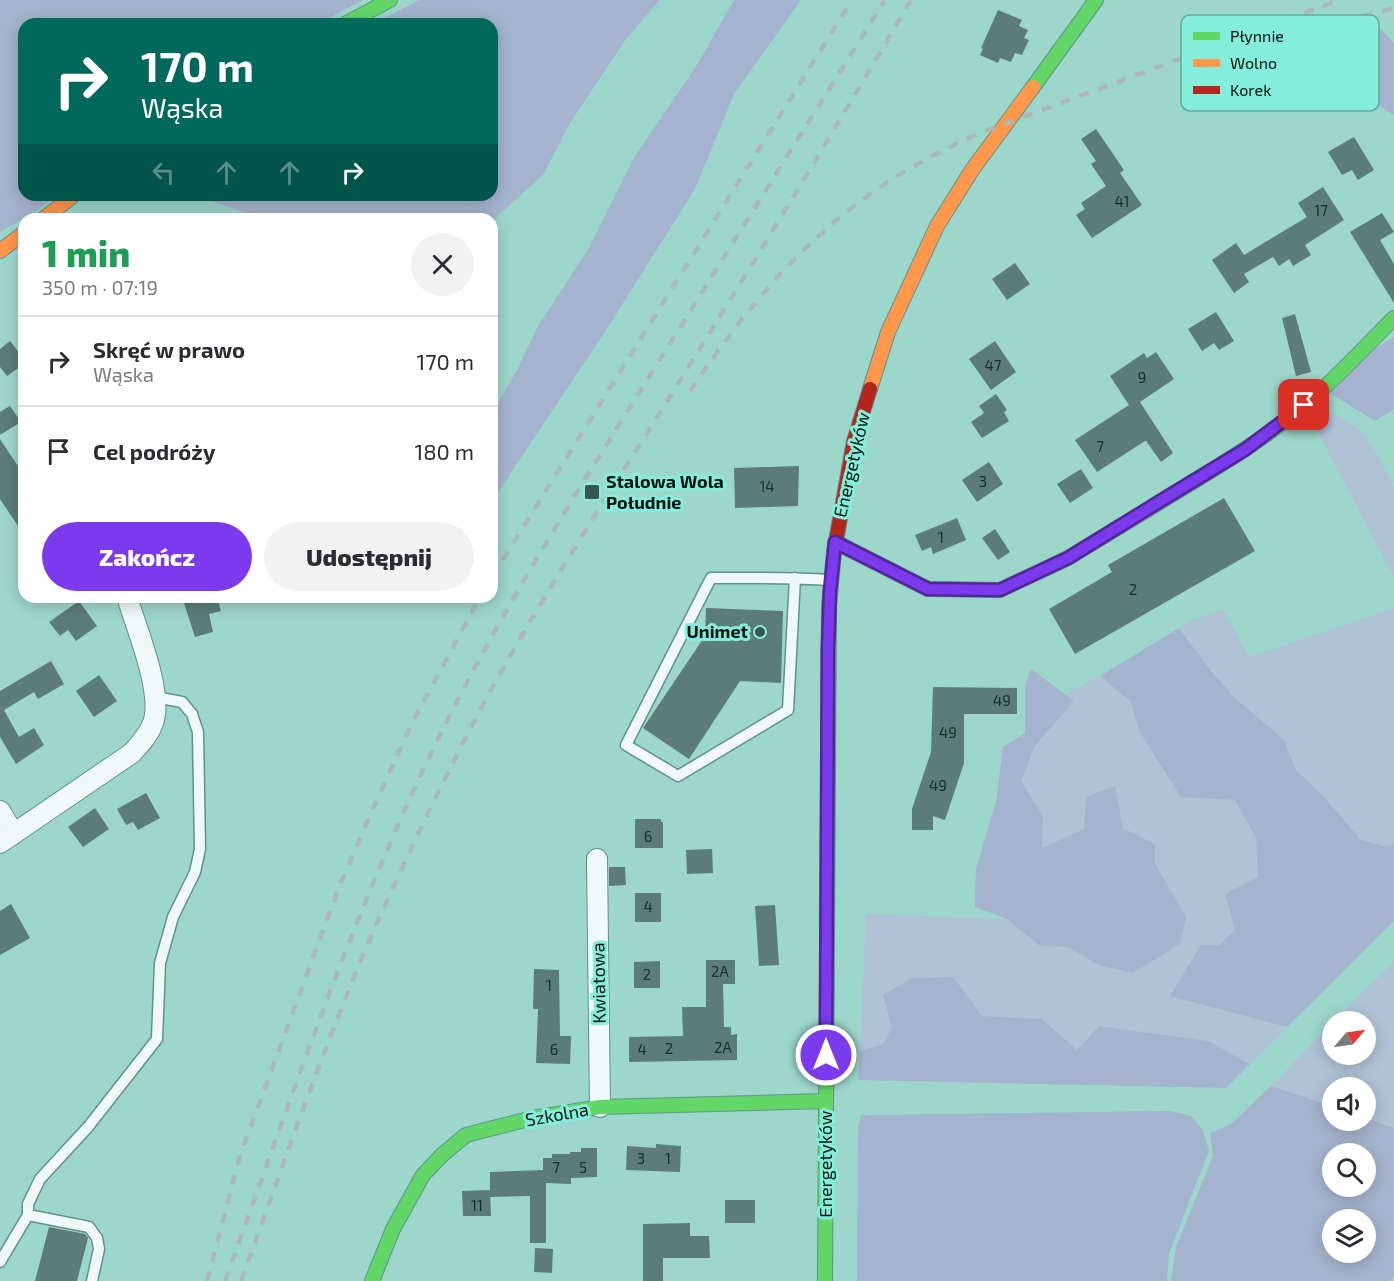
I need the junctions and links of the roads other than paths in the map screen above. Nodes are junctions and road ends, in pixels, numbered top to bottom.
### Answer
1 (390, 0) edge
2 (1096, 0) edge
3 (356, 18) edge
4 (66, 201) edge
5 (51, 213) edge
6 (18, 239) edge
7 (0, 251) edge
8 (1394, 318) edge
9 (835, 542) junction
10 (795, 578) junction
11 (831, 580) junction
12 (129, 603) edge
13 (155, 697) junction
14 (0, 811) edge
15 (7, 838) edge
16 (597, 859) dead end
17 (826, 1101) junction
18 (600, 1107) junction
19 (28, 1215) junction
20 (0, 1262) edge
21 (92, 1281) edge
22 (372, 1281) edge
23 (825, 1281) edge

1 - 3 main road
2 - 9 main road, Energetyków
4 - 5 main road
6 - 7 main road
8 - 9 main road
9 - 11 main road, Energetyków
10 - 10 lane
10 - 11 lane
11 - 17 main road, Energetyków
12 - 13 street
13 - 15 street
13 - 19 lane
14 - 15 street
16 - 18 street, Kwiatowa
17 - 18 main road, Szkolna
17 - 23 main road, Energetyków
18 - 22 main road, Szkolna
19 - 20 lane
19 - 21 lane

